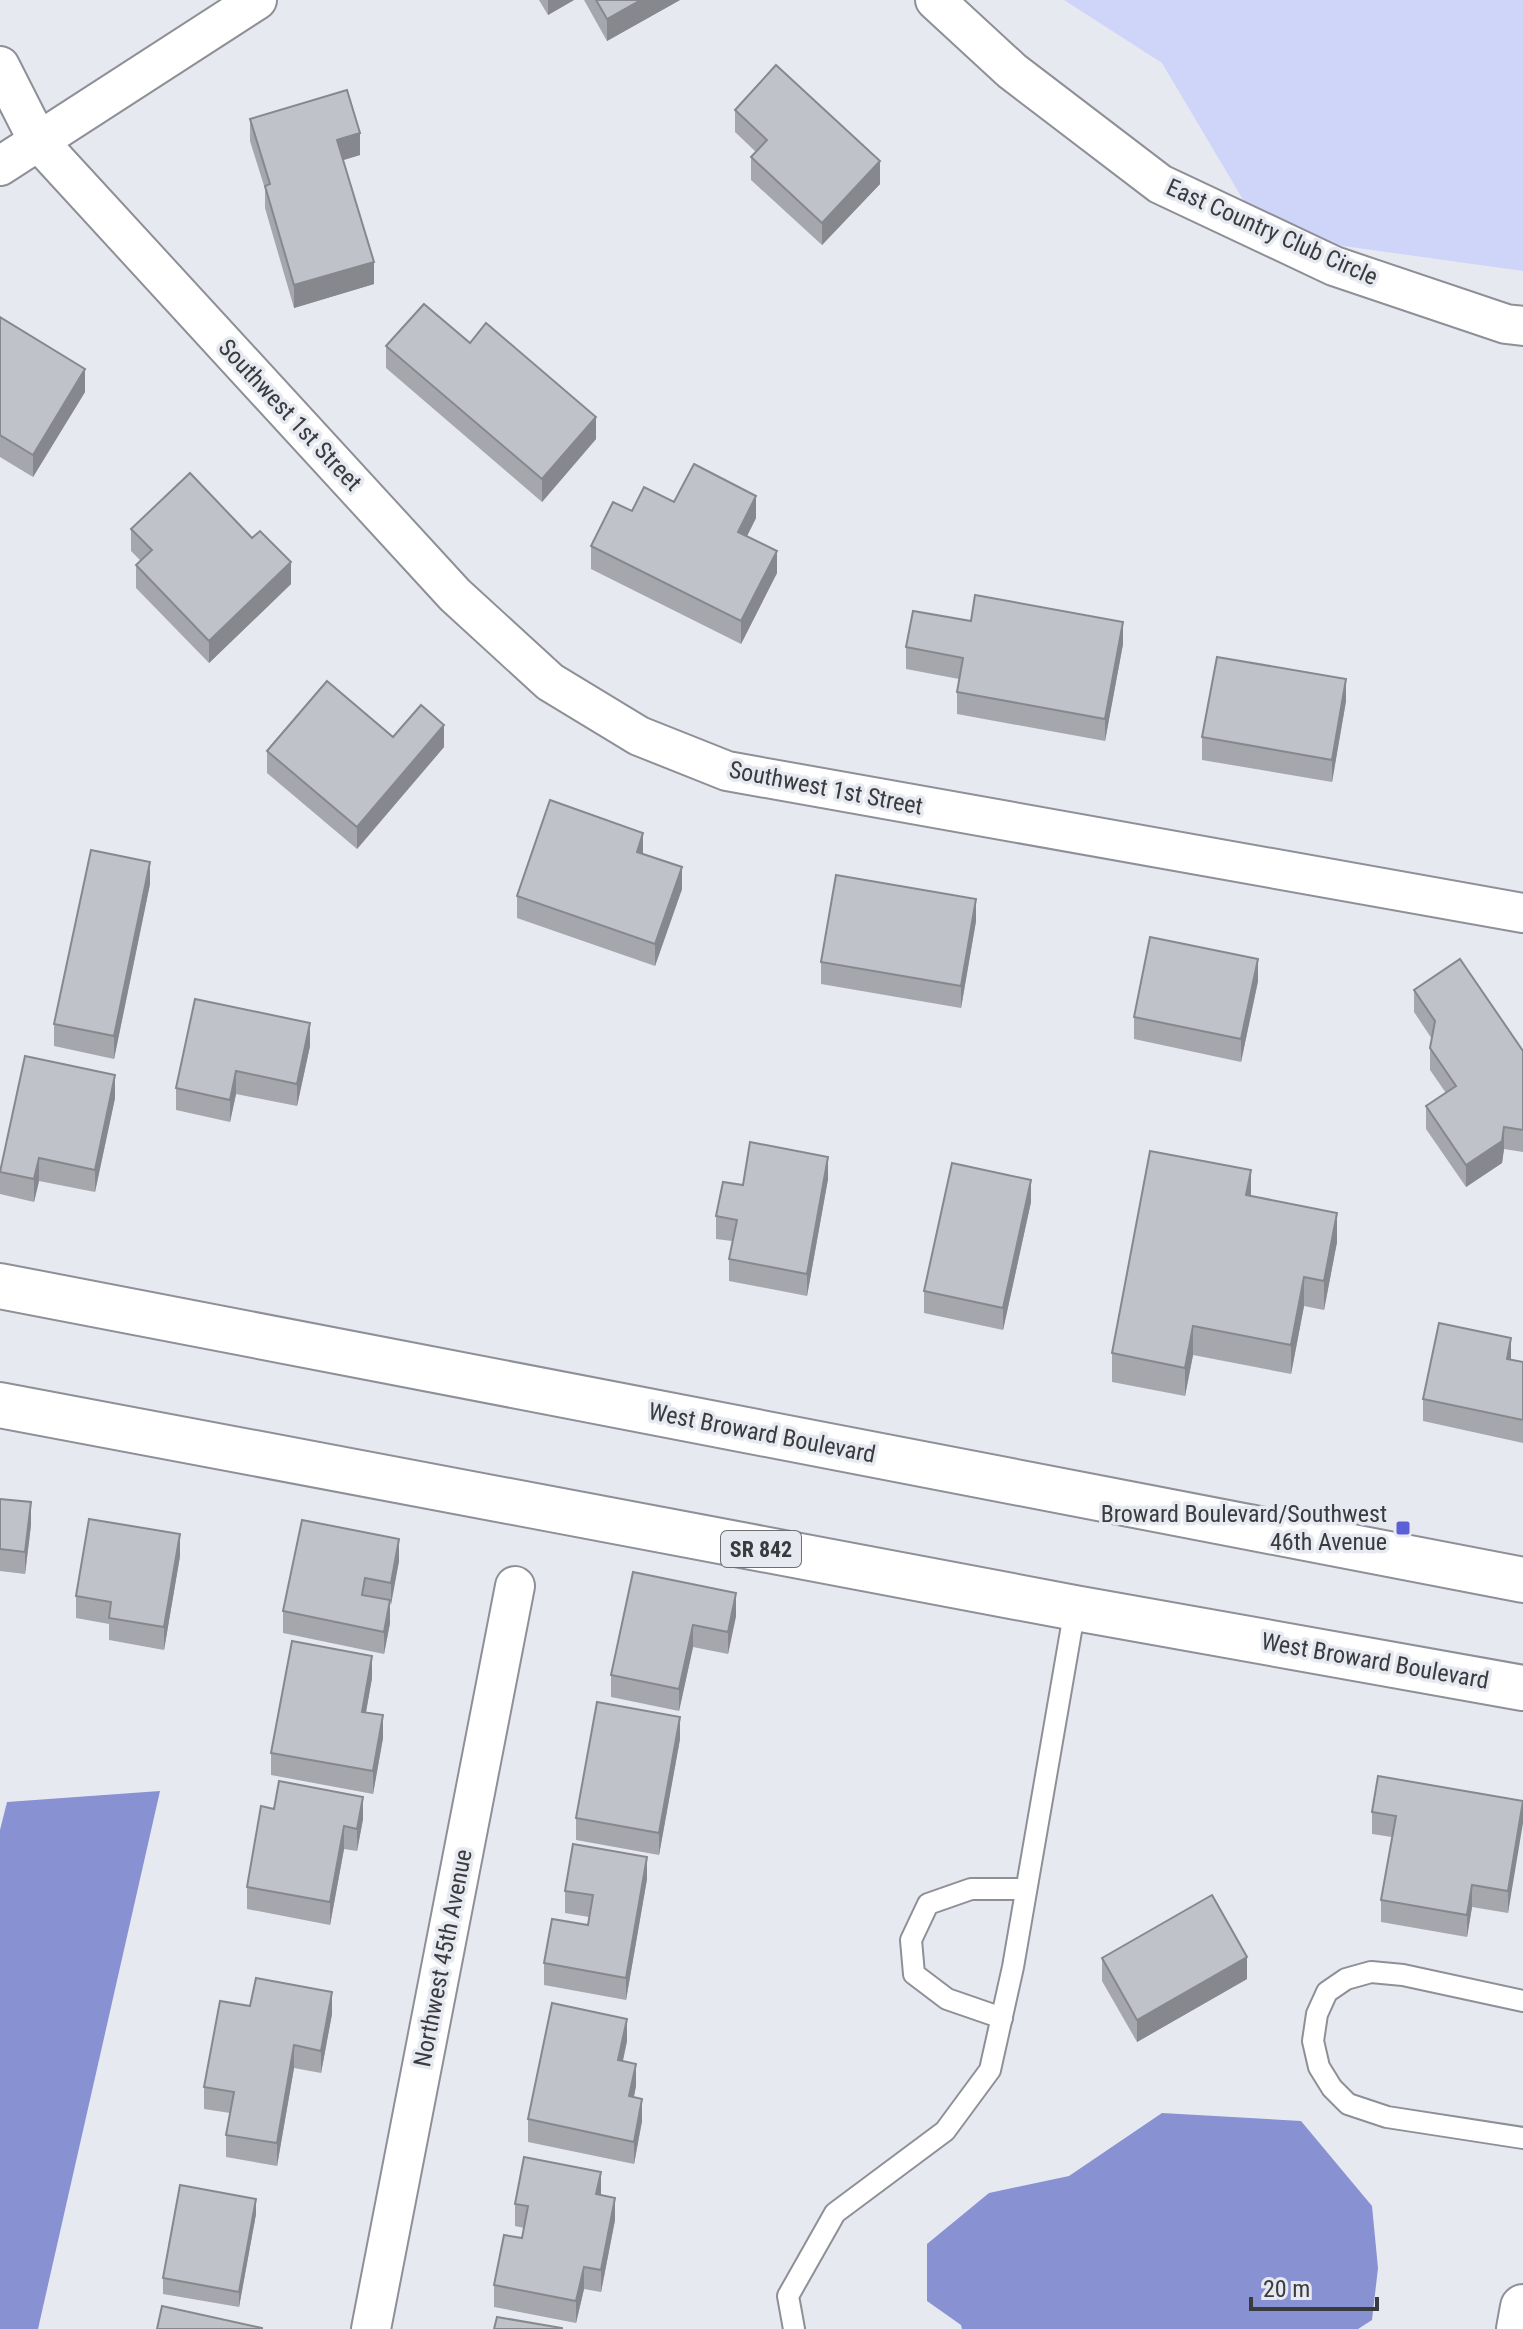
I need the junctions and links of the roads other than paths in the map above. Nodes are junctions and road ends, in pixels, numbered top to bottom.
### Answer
1 (257, 0) edge
2 (935, 0) edge
3 (0, 66) edge
4 (38, 141) junction
5 (0, 166) edge
6 (1523, 326) edge
7 (1523, 913) edge
8 (0, 1286) edge
9 (0, 1405) edge
10 (1523, 1580) edge
11 (515, 1586) dead end
12 (1075, 1608) junction
13 (1523, 1688) edge
14 (1026, 1889) junction
15 (1523, 2001) edge
16 (1002, 2018) junction
17 (1523, 2138) edge
18 (1523, 2307) edge
19 (371, 2329) edge
20 (794, 2329) edge
21 (1519, 2329) edge

1 - 4 street
2 - 6 street, East Country Club Circle
3 - 4 street, Southwest 1st Street
4 - 5 street
4 - 7 street, Southwest 1st Street
8 - 10 main road, West Broward Boulevard
9 - 12 main road, West Broward Boulevard / SR 842
11 - 19 street, Northwest 45th Avenue
12 - 13 main road, West Broward Boulevard / SR 842
12 - 14 lane
14 - 16 lane
14 - 16 lane
15 - 17 lane
16 - 20 lane
18 - 21 main road

